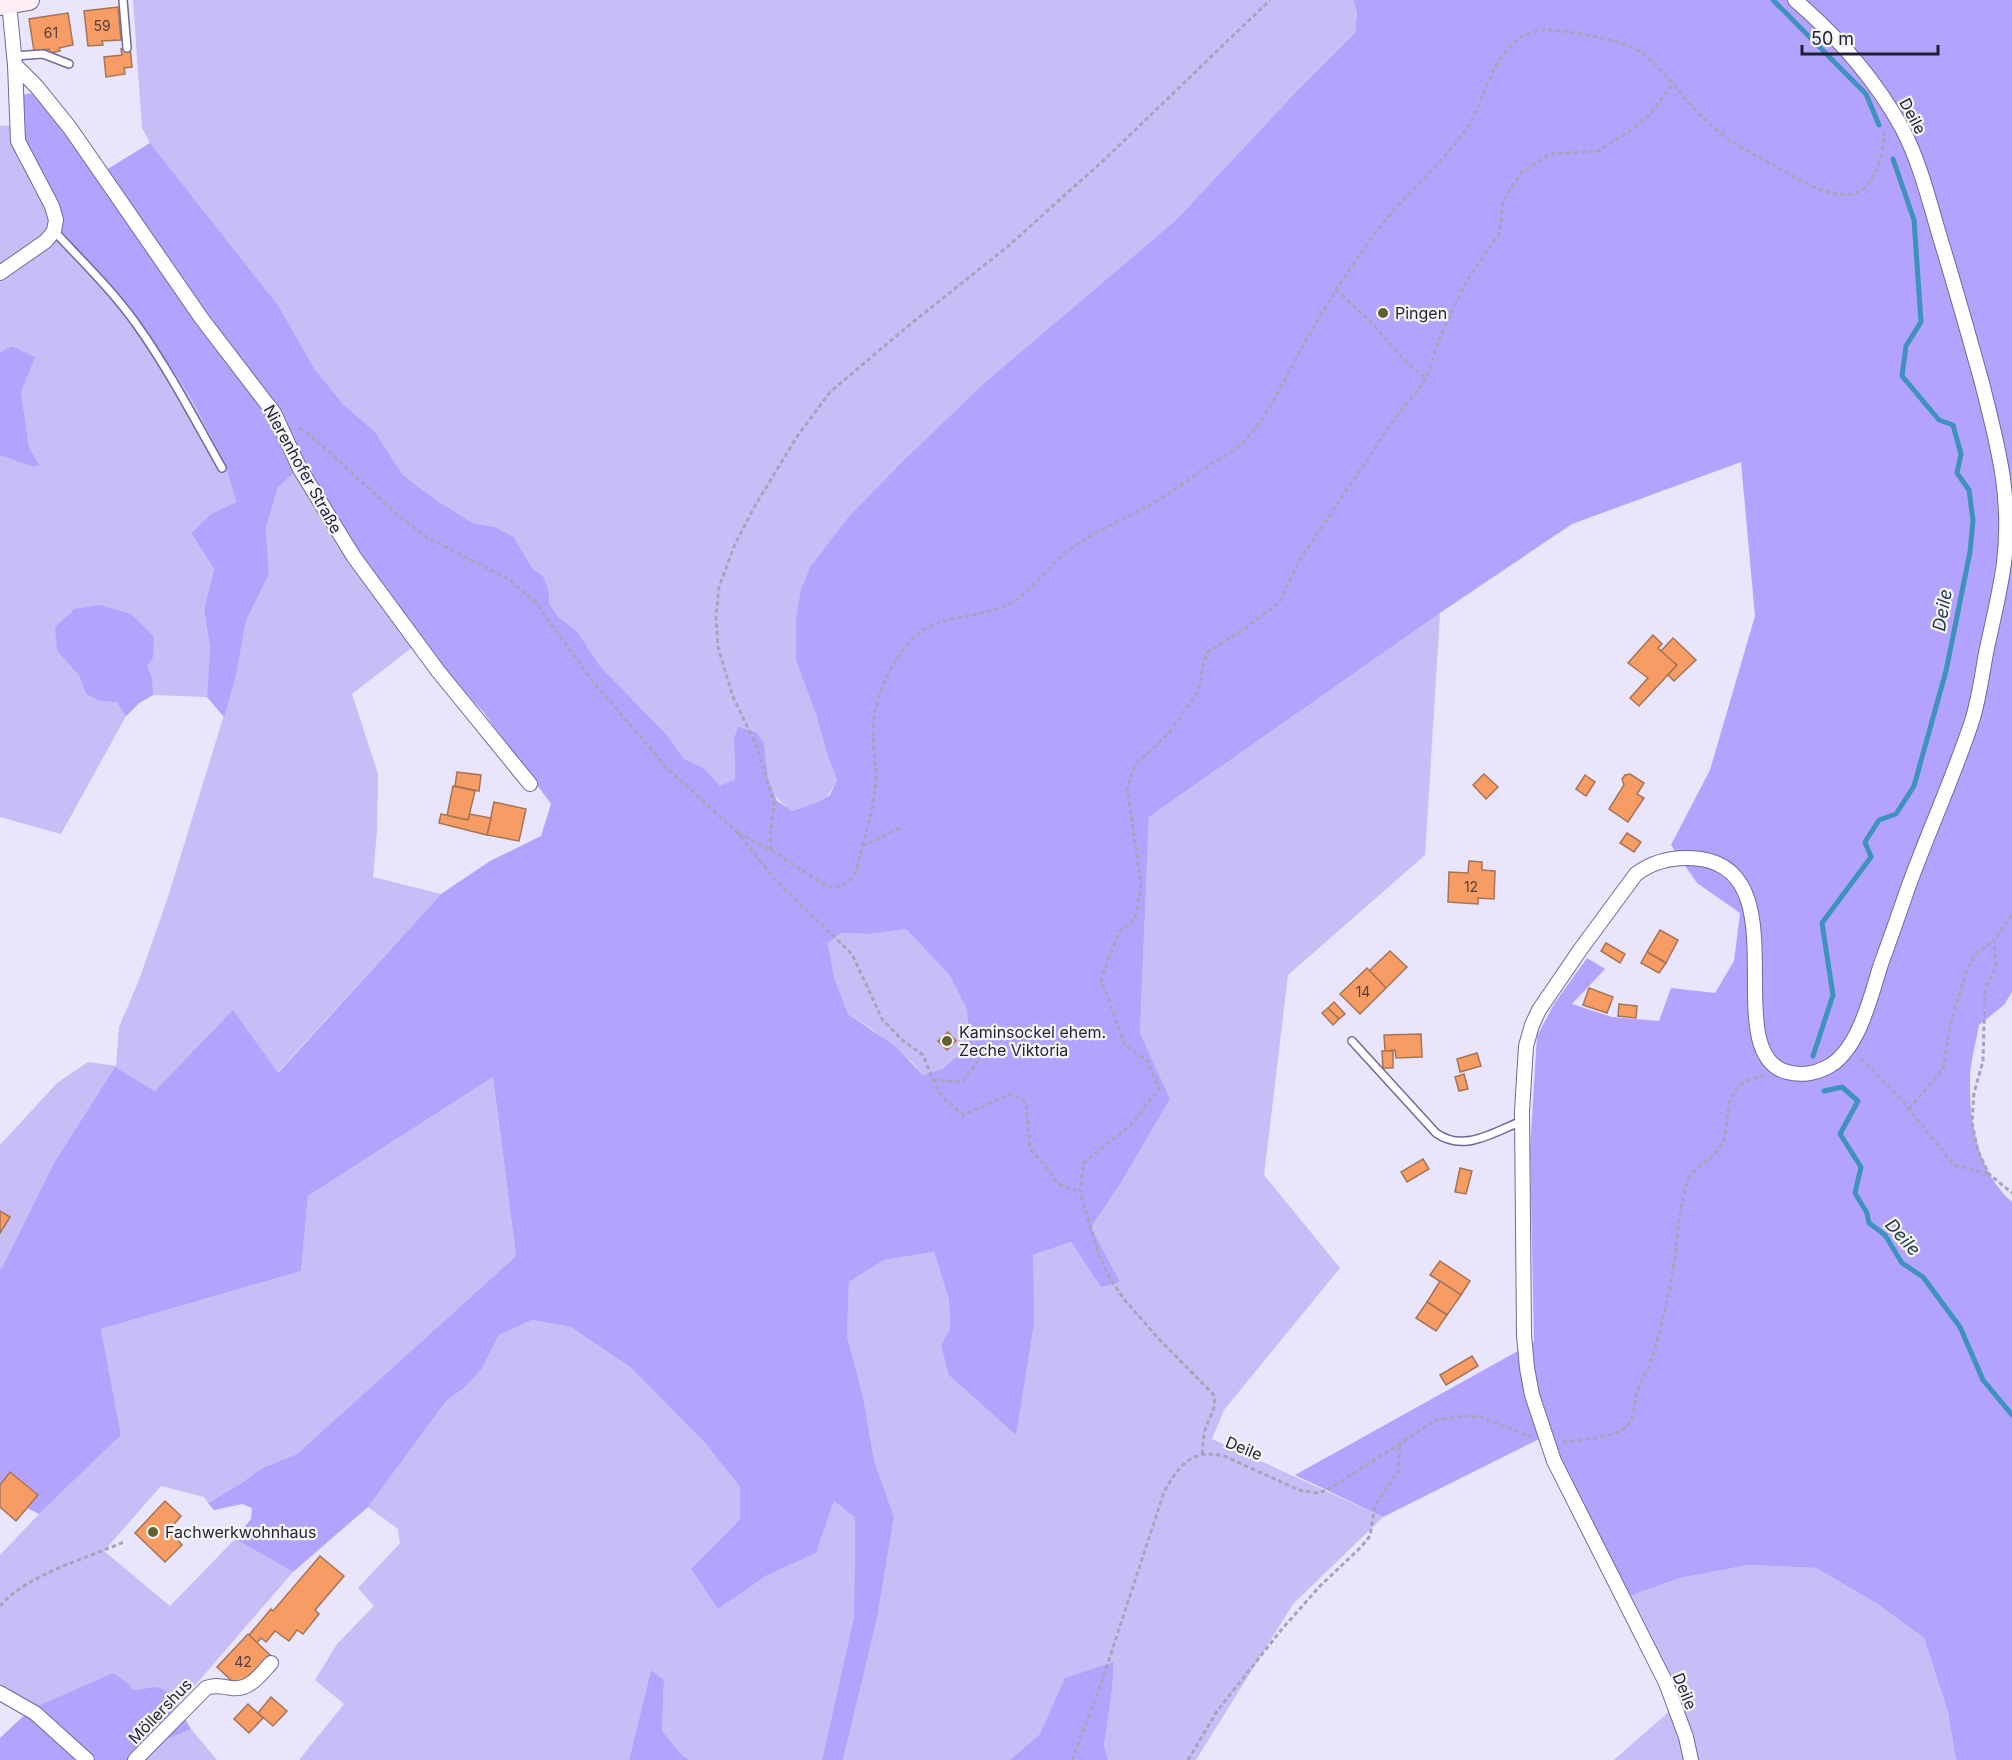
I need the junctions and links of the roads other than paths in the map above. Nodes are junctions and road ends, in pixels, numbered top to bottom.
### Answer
1 (123, 0) edge
2 (1795, 0) edge
3 (13, 2) edge
4 (127, 48) dead end
5 (15, 61) junction
6 (69, 64) dead end
7 (54, 231) junction
8 (0, 273) edge
9 (222, 468) dead end
10 (530, 784) dead end
11 (1352, 1041) dead end
12 (1522, 1121) junction
13 (271, 1663) dead end
14 (0, 1693) edge
15 (87, 1760) edge
16 (135, 1760) edge
17 (1691, 1760) edge

1 - 4 lane
2 - 12 street, Deile
3 - 5 street
5 - 6 lane
5 - 7 street
5 - 10 street, Nierenhofer Straße
7 - 8 street
7 - 9 lane
11 - 12 lane
12 - 17 street, Deile
13 - 16 street, Möllershus
14 - 15 street

